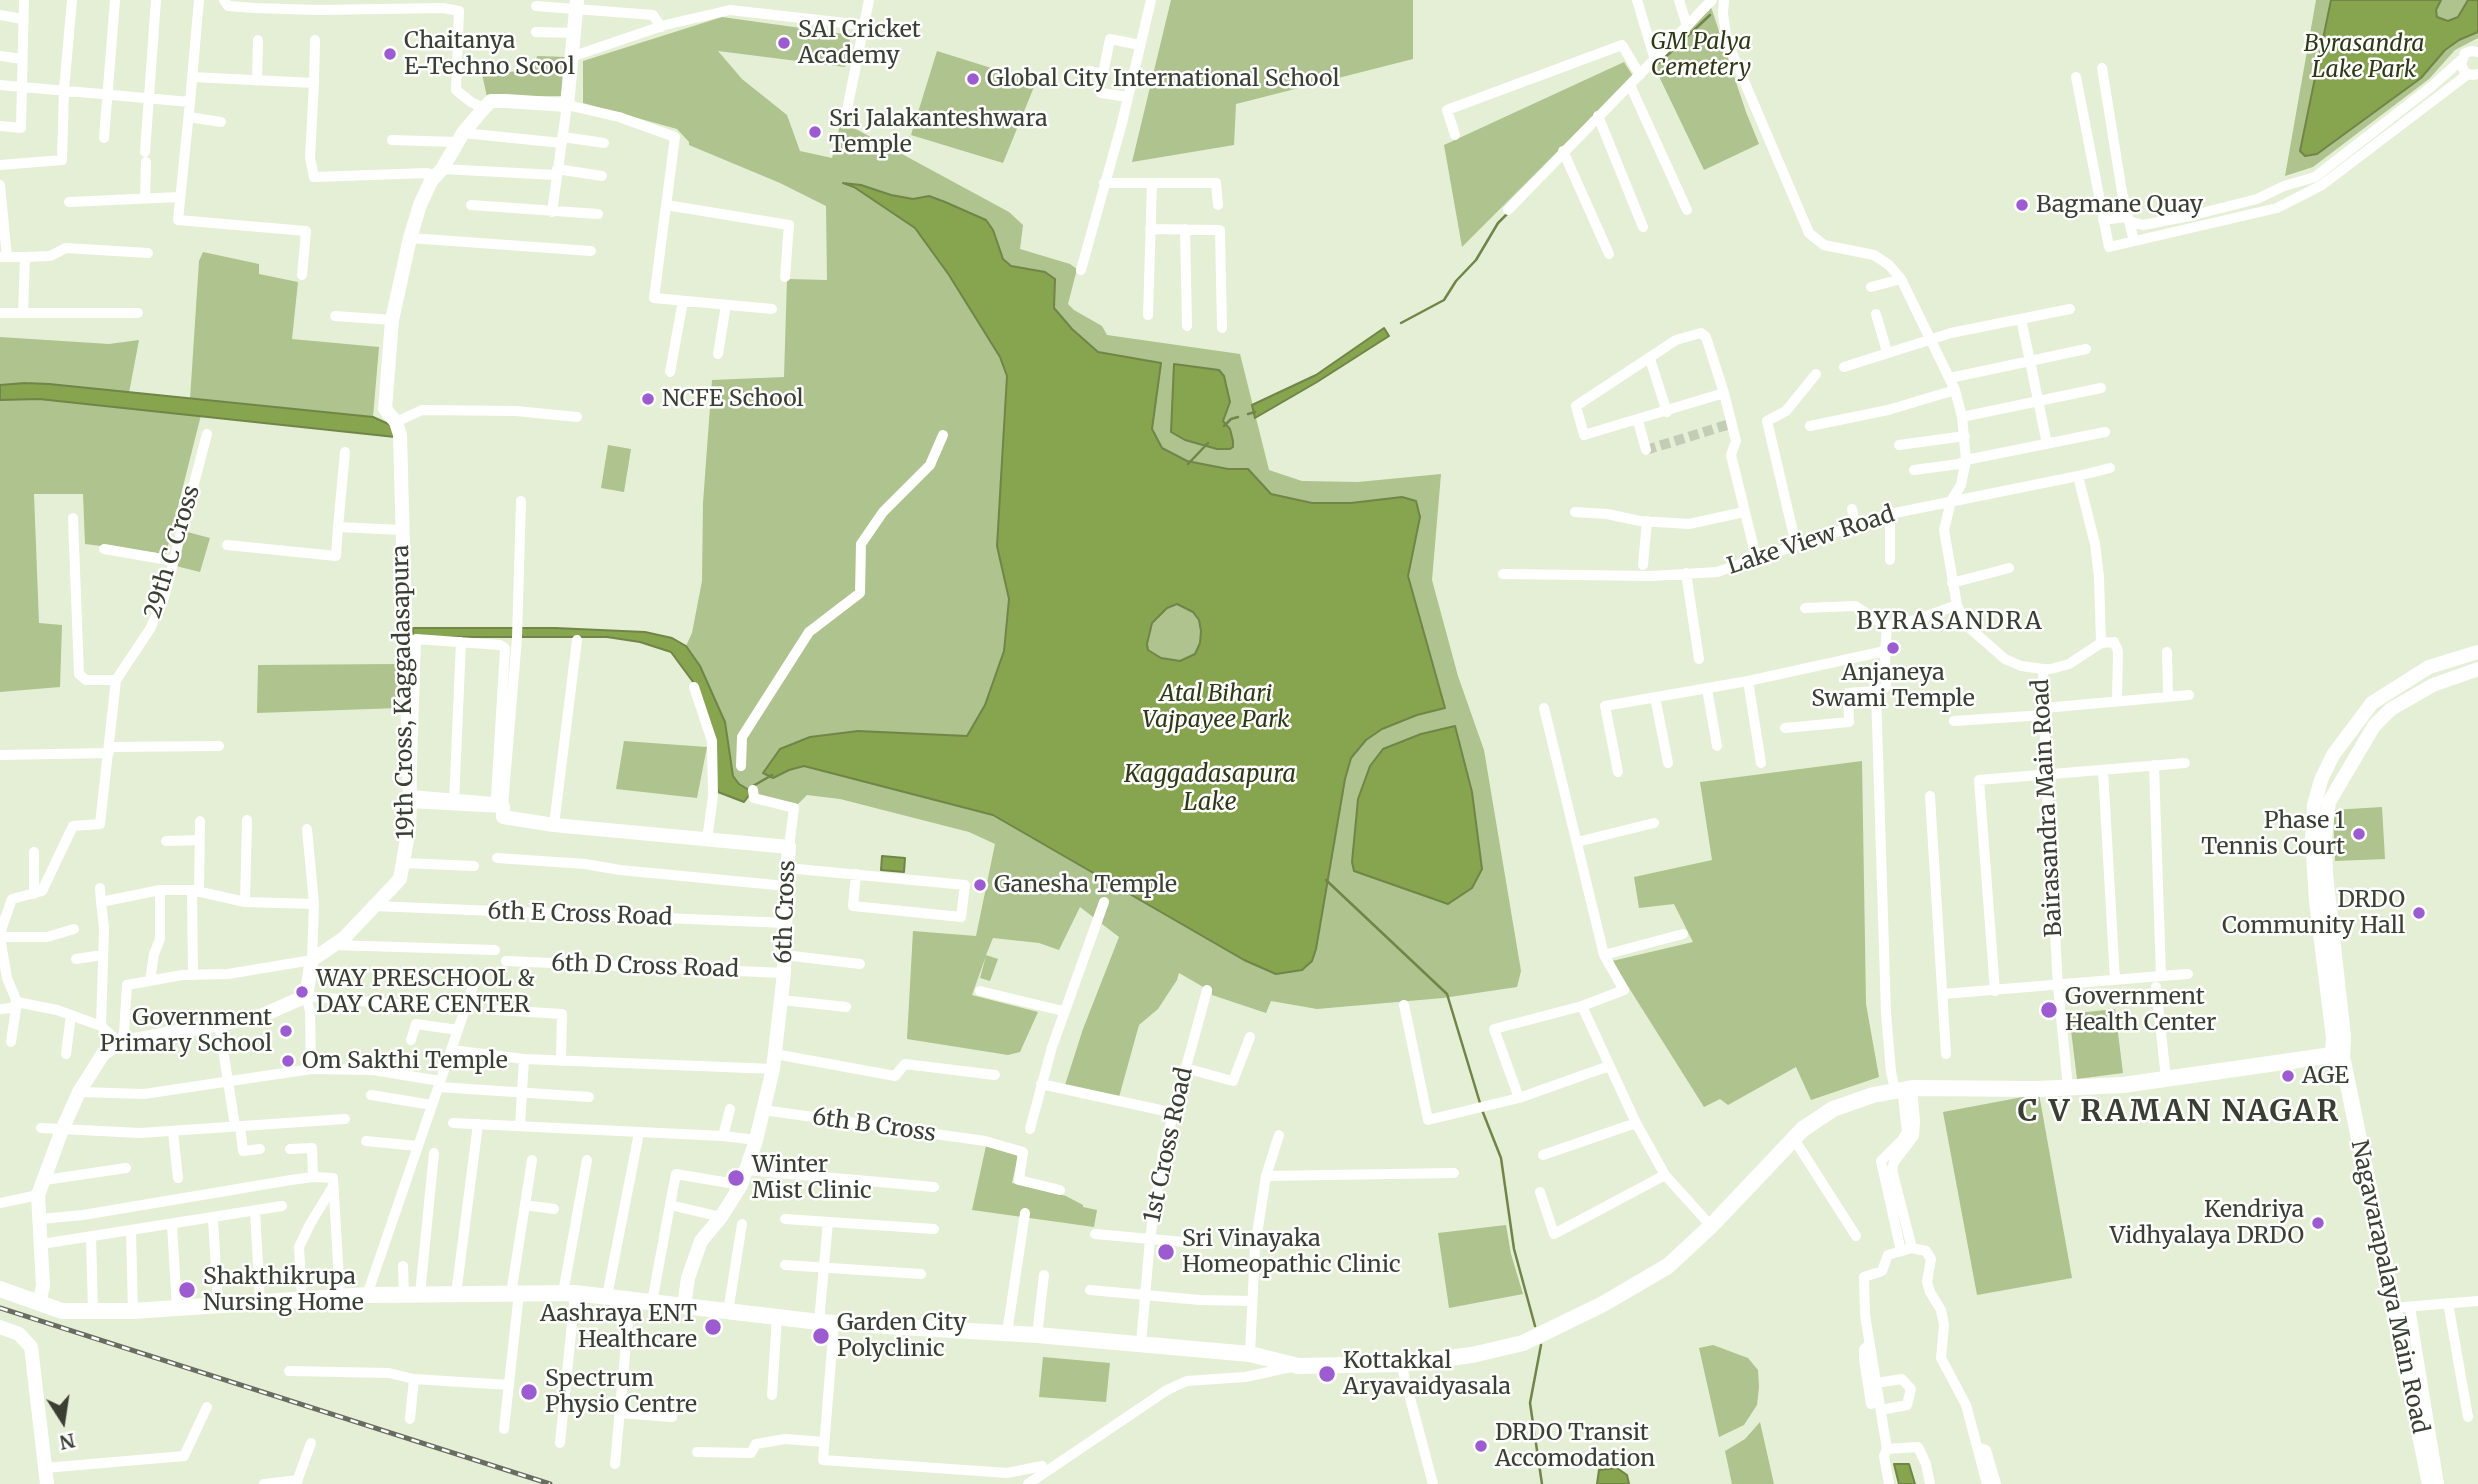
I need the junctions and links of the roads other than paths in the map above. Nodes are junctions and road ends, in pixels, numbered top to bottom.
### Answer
1 (24, 0) edge
2 (72, 0) edge
3 (115, 0) edge
4 (156, 0) edge
5 (199, 0) edge
6 (224, 0) edge
7 (869, 0) edge
8 (1151, 0) edge
9 (1637, 0) edge
10 (1679, 0) edge
11 (1712, 0) edge
12 (1724, 0) edge
13 (577, 5) edge
14 (536, 6) dead end
15 (0, 15) edge
16 (22, 19) junction
17 (863, 25) junction
18 (1687, 26) junction
19 (661, 27) junction
20 (536, 32) dead end
21 (573, 33) junction
22 (258, 40) dead end
23 (315, 40) dead end
24 (1140, 45) junction
25 (2478, 52) edge
26 (0, 56) edge
27 (571, 57) junction
28 (22, 59) junction
29 (1655, 60) junction
30 (2461, 60) junction
31 (2102, 68) dead end
32 (1089, 71) dead end
33 (2473, 74) edge
34 (1640, 75) junction
35 (192, 76) junction
36 (2076, 77) dead end
37 (257, 81) junction
38 (314, 83) junction
39 (0, 85) edge
40 (1630, 85) junction
41 (23, 86) junction
42 (64, 90) junction
43 (1101, 93) dead end
44 (107, 94) junction
45 (1128, 97) junction
46 (148, 98) junction
47 (190, 102) junction
48 (567, 105) junction
49 (484, 108) junction
50 (846, 115) dead end
51 (1598, 116) junction
52 (188, 117) junction
53 (221, 122) dead end
54 (0, 126) edge
55 (1455, 135) dead end
56 (104, 138) dead end
57 (460, 138) junction
58 (392, 140) dead end
59 (562, 140) junction
60 (604, 143) dead end
61 (2115, 147) junction
62 (1563, 151) junction
63 (2091, 151) junction
64 (0, 165) edge
65 (557, 172) junction
66 (439, 173) junction
67 (602, 176) dead end
68 (1104, 183) junction
69 (1152, 183) junction
70 (0, 185) edge
71 (179, 197) junction
72 (145, 198) junction
73 (69, 202) dead end
74 (471, 205) dead end
75 (666, 205) junction
76 (1218, 205) dead end
77 (1, 209) edge
78 (1508, 209) dead end
79 (1687, 210) dead end
80 (552, 212) junction
81 (598, 214) dead end
82 (2103, 220) junction
83 (2129, 221) junction
84 (1643, 227) dead end
85 (1150, 229) junction
86 (1185, 229) junction
87 (410, 238) junction
88 (2134, 241) junction
89 (592, 251) dead end
90 (148, 253) dead end
91 (1609, 254) dead end
92 (3, 257) edge
93 (25, 257) junction
94 (1082, 270) dead end
95 (302, 275) dead end
96 (783, 277) dead end
97 (1901, 279) junction
98 (1871, 288) dead end
99 (682, 301) junction
100 (726, 305) junction
101 (772, 309) dead end
102 (2070, 309) dead end
103 (0, 313) edge
104 (23, 313) junction
105 (138, 313) dead end
106 (1148, 314) dead end
107 (1876, 314) dead end
108 (335, 316) dead end
109 (2021, 319) junction
110 (392, 320) junction
111 (1187, 326) dead end
112 (1222, 328) dead end
113 (1932, 338) junction
114 (2086, 349) dead end
115 (1887, 352) junction
116 (718, 354) dead end
117 (1650, 359) junction
118 (2030, 361) junction
119 (1844, 367) dead end
120 (670, 372) dead end
121 (1816, 374) dead end
122 (1951, 378) junction
123 (2101, 388) dead end
124 (1955, 390) junction
125 (2038, 401) junction
126 (1723, 407) junction
127 (1667, 412) junction
128 (577, 417) dead end
129 (1962, 417) junction
130 (1637, 421) junction
131 (396, 422) junction
132 (1810, 426) dead end
133 (2105, 432) dead end
134 (207, 435) dead end
135 (943, 435) dead end
136 (1965, 436) junction
137 (2047, 444) junction
138 (1899, 445) dead end
139 (1646, 450) dead end
140 (345, 452) dead end
141 (1966, 460) junction
142 (2110, 468) dead end
143 (1914, 470) dead end
144 (2078, 476) junction
145 (521, 501) dead end
146 (1951, 501) junction
147 (1852, 509) dead end
148 (1575, 512) dead end
149 (1744, 512) junction
150 (1890, 514) junction
151 (73, 518) dead end
152 (1647, 521) junction
153 (1855, 524) junction
154 (338, 527) junction
155 (402, 530) junction
156 (226, 545) dead end
157 (1796, 545) junction
158 (104, 549) dead end
159 (1890, 560) dead end
160 (174, 561) junction
161 (1757, 561) junction
162 (1643, 565) dead end
163 (2009, 568) dead end
164 (1686, 573) junction
165 (1503, 574) dead end
166 (1952, 583) junction
167 (1957, 605) junction
168 (1805, 608) dead end
169 (1887, 626) junction
170 (576, 640) dead end
171 (461, 642) junction
172 (2101, 643) junction
173 (1885, 651) junction
174 (2167, 652) dead end
175 (2478, 652) edge
176 (1699, 659) dead end
177 (2043, 668) junction
178 (2478, 669) edge
179 (116, 681) junction
180 (1748, 681) junction
181 (694, 687) dead end
182 (1707, 689) junction
183 (1876, 691) junction
184 (2189, 695) dead end
185 (2168, 696) junction
186 (1655, 697) junction
187 (2118, 700) junction
188 (1544, 708) dead end
189 (2044, 711) junction
190 (1954, 721) dead end
191 (1785, 728) dead end
192 (219, 746) dead end
193 (1717, 747) dead end
194 (109, 750) junction
195 (0, 755) edge
196 (2186, 762) dead end
197 (1668, 763) dead end
198 (1761, 763) dead end
199 (2154, 765) junction
200 (741, 766) dead end
201 (2103, 769) junction
202 (1618, 772) dead end
203 (2046, 774) junction
204 (753, 790) dead end
205 (1930, 796) dead end
206 (410, 800) junction
207 (454, 802) junction
208 (503, 806) junction
209 (247, 820) dead end
210 (200, 821) dead end
211 (1654, 823) dead end
212 (554, 825) junction
213 (307, 829) dead end
214 (200, 840) junction
215 (707, 840) junction
216 (166, 841) dead end
217 (1577, 842) junction
218 (789, 848) junction
219 (34, 852) dead end
220 (497, 858) dead end
221 (404, 863) junction
222 (474, 866) dead end
223 (788, 868) junction
224 (856, 874) junction
225 (786, 886) junction
226 (100, 888) dead end
227 (160, 890) junction
228 (195, 891) junction
229 (34, 894) junction
230 (2322, 900) junction
231 (101, 902) junction
232 (245, 902) junction
233 (1104, 902) dead end
234 (314, 904) junction
235 (374, 906) junction
236 (786, 923) junction
237 (74, 929) dead end
238 (1683, 934) dead end
239 (1, 937) edge
240 (333, 945) junction
241 (495, 950) dead end
242 (103, 955) junction
243 (1604, 955) junction
244 (784, 956) junction
245 (76, 960) dead end
246 (312, 960) junction
247 (506, 961) dead end
248 (860, 964) dead end
249 (784, 973) junction
250 (2188, 974) dead end
251 (193, 975) junction
252 (3, 979) edge
253 (475, 980) dead end
254 (2115, 980) junction
255 (150, 981) junction
256 (2159, 981) junction
257 (2058, 986) junction
258 (1207, 990) dead end
259 (1995, 990) junction
260 (980, 991) dead end
261 (1943, 994) junction
262 (306, 996) junction
263 (782, 1000) junction
264 (16, 1002) junction
265 (1404, 1005) dead end
266 (467, 1006) junction
267 (1582, 1006) junction
268 (846, 1007) dead end
269 (0, 1009) edge
270 (498, 1010) dead end
271 (1063, 1011) junction
272 (71, 1015) junction
273 (219, 1024) junction
274 (101, 1026) junction
275 (458, 1030) junction
276 (1250, 1037) dead end
277 (411, 1040) dead end
278 (11, 1042) dead end
279 (118, 1043) junction
280 (451, 1050) junction
281 (66, 1054) dead end
282 (775, 1054) junction
283 (1946, 1054) dead end
284 (2337, 1058) junction
285 (524, 1059) junction
286 (561, 1061) junction
287 (1609, 1066) junction
288 (1185, 1068) junction
289 (311, 1069) junction
290 (773, 1069) junction
291 (995, 1075) dead end
292 (2166, 1078) junction
293 (227, 1080) junction
294 (440, 1084) junction
295 (1041, 1084) junction
296 (1903, 1088) junction
297 (2068, 1088) junction
298 (79, 1092) junction
299 (522, 1092) junction
300 (371, 1095) dead end
301 (589, 1097) dead end
302 (1519, 1098) junction
303 (432, 1105) junction
304 (730, 1109) dead end
305 (763, 1110) junction
306 (1174, 1114) junction
307 (345, 1119) dead end
308 (453, 1123) dead end
309 (1636, 1123) junction
310 (478, 1124) junction
311 (237, 1126) junction
312 (520, 1126) junction
313 (41, 1128) dead end
314 (1030, 1129) dead end
315 (62, 1130) junction
316 (173, 1132) junction
317 (639, 1133) junction
318 (1279, 1135) dead end
319 (723, 1136) junction
320 (1794, 1139) junction
321 (756, 1140) junction
322 (366, 1141) dead end
323 (417, 1146) junction
324 (260, 1149) dead end
325 (290, 1149) dead end
326 (434, 1153) dead end
327 (1543, 1155) dead end
328 (532, 1160) dead end
329 (587, 1160) dead end
330 (125, 1168) dead end
331 (746, 1170) junction
332 (1454, 1173) dead end
333 (1665, 1175) junction
334 (1266, 1176) junction
335 (313, 1177) junction
336 (178, 1178) dead end
337 (45, 1180) junction
338 (741, 1185) junction
339 (934, 1187) dead end
340 (332, 1188) junction
341 (1060, 1190) dead end
342 (1539, 1192) dead end
343 (38, 1195) junction
344 (0, 1203) edge
345 (525, 1205) junction
346 (282, 1206) dead end
347 (670, 1206) junction
348 (554, 1209) dead end
349 (255, 1211) junction
350 (1025, 1213) dead end
351 (721, 1217) junction
352 (41, 1219) junction
353 (213, 1219) junction
354 (785, 1219) dead end
355 (828, 1222) junction
356 (742, 1224) dead end
357 (172, 1225) junction
358 (1711, 1226) junction
359 (934, 1229) dead end
360 (131, 1231) junction
361 (1095, 1234) dead end
362 (1856, 1236) dead end
363 (91, 1237) junction
364 (1150, 1239) junction
365 (42, 1244) junction
366 (1206, 1244) dead end
367 (1912, 1248) junction
368 (1901, 1251) junction
369 (785, 1265) dead end
370 (403, 1266) dead end
371 (824, 1268) junction
372 (921, 1274) dead end
373 (1044, 1275) dead end
374 (0, 1289) edge
375 (1090, 1290) dead end
376 (569, 1293) junction
377 (367, 1294) junction
378 (412, 1294) junction
379 (456, 1294) junction
380 (515, 1294) junction
381 (1145, 1295) junction
382 (607, 1296) junction
383 (340, 1297) junction
384 (630, 1299) junction
385 (302, 1300) junction
386 (1251, 1301) junction
387 (2478, 1301) edge
388 (652, 1302) junction
389 (260, 1303) junction
390 (2448, 1303) junction
391 (39, 1304) junction
392 (218, 1305) junction
393 (684, 1306) junction
394 (2401, 1307) junction
395 (177, 1308) junction
396 (93, 1311) junction
397 (133, 1311) junction
398 (728, 1312) junction
399 (777, 1317) junction
400 (827, 1323) junction
401 (0, 1327) edge
402 (1007, 1333) junction
403 (1037, 1335) junction
404 (1141, 1344) junction
405 (1870, 1344) junction
406 (1250, 1354) junction
407 (1401, 1364) junction
408 (1298, 1366) junction
409 (289, 1371) dead end
410 (414, 1379) junction
411 (1877, 1383) junction
412 (509, 1385) junction
413 (772, 1395) dead end
414 (207, 1407) dead end
415 (1876, 1407) junction
416 (619, 1413) junction
417 (2468, 1417) dead end
418 (672, 1418) dead end
419 (410, 1419) dead end
420 (504, 1429) dead end
421 (824, 1442) junction
422 (312, 1443) dead end
423 (560, 1443) dead end
424 (1977, 1447) junction
425 (1887, 1449) junction
426 (697, 1452) dead end
427 (615, 1464) dead end
428 (1042, 1466) dead end
429 (45, 1468) junction
430 (297, 1482) edge
431 (47, 1484) edge
432 (264, 1484) edge
433 (1028, 1484) edge
434 (1433, 1484) edge
435 (1889, 1484) edge
436 (1930, 1484) edge
437 (1987, 1484) edge
438 (1996, 1484) edge
439 (2430, 1484) edge
440 (2439, 1484) edge

1 - 16 street
2 - 42 street
3 - 44 street
4 - 46 street
5 - 35 street
6 - 49 street
7 - 17 street
8 - 24 street
9 - 29 street
10 - 18 street
11 - 18 street
12 - 97 street, Bairasandra Main Road
13 - 14 street
13 - 19 street
13 - 21 street
15 - 16 street
16 - 28 street
17 - 19 street
17 - 50 street
18 - 29 street
19 - 27 street
20 - 21 street
21 - 27 street
22 - 37 street
23 - 38 street
24 - 32 street
24 - 45 street
25 - 30 street
26 - 28 street
27 - 48 street
28 - 41 street
29 - 34 street
30 - 33 street
30 - 83 street
31 - 61 street
33 - 88 street
34 - 40 street
34 - 55 street
35 - 37 street
35 - 47 street
36 - 63 street
37 - 38 street
38 - 66 street
39 - 41 street
40 - 51 street
40 - 79 street
41 - 42 street
41 - 54 street
42 - 44 street
42 - 64 street
43 - 45 street
44 - 46 street
44 - 56 street
45 - 68 street
46 - 47 street
46 - 72 street
47 - 52 street
48 - 49 street
48 - 59 street
48 - 75 street
49 - 57 street, 19th Cross, Kaggadasapura
51 - 62 street
51 - 84 street
52 - 53 street
52 - 71 street
57 - 58 street
57 - 59 street
57 - 66 street, 19th Cross, Kaggadasapura
59 - 60 street
59 - 65 street
61 - 63 street
61 - 83 street
62 - 78 street
62 - 91 street
63 - 82 street
65 - 66 street
65 - 67 street
65 - 80 street
66 - 87 street, 19th Cross, Kaggadasapura
68 - 69 street
68 - 94 street
69 - 76 street
69 - 85 street
70 - 77 street
71 - 72 street
71 - 95 street
72 - 73 street
74 - 80 street
75 - 96 street
75 - 99 street
77 - 92 street
80 - 81 street
82 - 83 street
82 - 88 street
83 - 88 street
85 - 86 street
85 - 106 street
86 - 111 street
86 - 112 street
87 - 89 street
87 - 110 street, 19th Cross, Kaggadasapura
90 - 93 street
92 - 93 street
93 - 104 street
97 - 98 street
97 - 113 street, Bairasandra Main Road
99 - 100 street
99 - 120 street
100 - 101 street
100 - 116 street
102 - 109 street
103 - 104 street
104 - 105 street
107 - 115 street
108 - 110 street
109 - 113 street
109 - 118 street
110 - 131 street, 19th Cross, Kaggadasapura
113 - 115 street
113 - 122 street, Bairasandra Main Road
114 - 118 street
115 - 119 street
117 - 126 street
117 - 127 street
117 - 130 street
118 - 122 street
118 - 125 street
121 - 157 street
122 - 124 street, Bairasandra Main Road
123 - 125 street
124 - 129 street, Bairasandra Main Road
124 - 132 street
125 - 129 street
125 - 137 street
126 - 127 street
126 - 149 street
127 - 130 street
128 - 131 street
129 - 136 street, Bairasandra Main Road
130 - 139 street
131 - 155 street, 19th Cross, Kaggadasapura
133 - 137 street
134 - 160 street, 29th C Cross
135 - 200 street
136 - 138 street
136 - 141 street, Bairasandra Main Road
137 - 141 street
140 - 154 street
141 - 143 street
141 - 146 street, Bairasandra Main Road
142 - 144 street
144 - 146 street
144 - 172 street
145 - 208 street
146 - 150 street, Lake View Road
146 - 166 street, Bairasandra Main Road
147 - 153 street
148 - 152 street
149 - 152 street
149 - 161 street
150 - 153 street, Lake View Road
150 - 159 street
151 - 179 street
152 - 162 street
153 - 157 street, Lake View Road
154 - 155 street
154 - 156 street
155 - 206 street, 19th Cross, Kaggadasapura
157 - 161 street, Lake View Road
158 - 160 street
160 - 179 street, 29th C Cross
161 - 164 street, Lake View Road
163 - 166 street
164 - 165 street, Lake View Road
164 - 176 street
166 - 167 street, Bairasandra Main Road
167 - 169 street
167 - 177 street, Bairasandra Main Road
168 - 169 street
169 - 173 street
170 - 212 street
171 - 207 street
171 - 207 street
171 - 207 street
172 - 177 street
172 - 187 street
173 - 180 street
173 - 183 street
174 - 185 street
175 - 230 street
177 - 189 street, Bairasandra Main Road
178 - 230 street
179 - 194 street, 29th C Cross
180 - 182 street
180 - 198 street
181 - 215 street
182 - 186 street
182 - 193 street
183 - 191 street
183 - 296 street
184 - 185 street
185 - 187 street
186 - 197 street
186 - 202 street
187 - 189 street
188 - 217 street
189 - 190 street
189 - 203 street, Bairasandra Main Road
192 - 194 street
194 - 195 street
194 - 229 street, 29th C Cross
196 - 199 street
199 - 201 street
199 - 256 street
201 - 203 street
201 - 254 street
203 - 257 street, Bairasandra Main Road
203 - 259 street
204 - 218 street
205 - 261 street
206 - 207 street, 6th Cross
206 - 221 street, 19th Cross, Kaggadasapura
207 - 208 street, 6th Cross
208 - 212 street, 6th Cross
209 - 232 street
210 - 214 street
211 - 217 street
212 - 215 street, 6th Cross
213 - 234 street
214 - 216 street
214 - 228 street
215 - 218 street, 6th Cross
217 - 243 street
218 - 223 street, 6th Cross
219 - 229 street
220 - 225 street
221 - 222 street
221 - 235 street, 19th Cross, Kaggadasapura
223 - 224 street
223 - 225 street, 6th Cross
224 - 224 street
225 - 236 street, 6th Cross
226 - 231 street
227 - 228 street
227 - 231 street
227 - 255 street
228 - 232 street
228 - 251 street
229 - 239 street
230 - 284 street
231 - 242 street
232 - 234 street
233 - 271 street
234 - 246 street
235 - 236 street, 6th E Cross Road
235 - 240 street, 19th Cross, Kaggadasapura
236 - 244 street, 6th Cross
237 - 239 street
238 - 243 street
239 - 252 street
240 - 241 street
240 - 246 street, 19th Cross, Kaggadasapura
242 - 245 street
242 - 274 street
243 - 267 street
244 - 248 street
244 - 249 street, 6th Cross
246 - 251 street
246 - 262 street
247 - 249 street, 6th D Cross Road
249 - 263 street, 6th Cross
250 - 256 street
251 - 255 street
252 - 264 street
253 - 266 street
254 - 256 street
254 - 257 street
255 - 279 street
256 - 292 street
257 - 259 street
257 - 297 street, Bairasandra Main Road
258 - 288 street, 1st Cross Road
259 - 261 street
260 - 271 street
261 - 283 street
262 - 266 street
262 - 273 street
262 - 289 street
263 - 268 street
263 - 282 street, 6th Cross
264 - 269 street
264 - 272 street
264 - 278 street
265 - 302 street
266 - 275 street
267 - 287 street
267 - 302 street
270 - 286 street
271 - 295 street
272 - 274 street
272 - 281 street
273 - 279 street
273 - 293 street
274 - 279 street
275 - 277 street
275 - 280 street
276 - 288 street
279 - 298 street
280 - 285 street
280 - 294 street
282 - 290 street, 6th Cross
282 - 291 street
284 - 292 main road
284 - 394 main road, Nagavarapalaya Main Road
285 - 286 street
285 - 299 street
286 - 290 street
287 - 302 street
287 - 309 street
288 - 306 street, 1st Cross Road
289 - 293 street
289 - 294 street
290 - 305 street, 6th Cross
292 - 297 main road
293 - 298 street
293 - 311 street
294 - 299 street
294 - 303 street
295 - 306 street
295 - 314 street
296 - 297 main road
296 - 320 main road
296 - 367 street
296 - 368 street
298 - 315 street
299 - 301 street
299 - 312 street
300 - 303 street
303 - 323 street
304 - 319 street
305 - 321 street, 6th Cross
305 - 341 street, 6th B Cross
306 - 364 street, 1st Cross Road
307 - 311 street
308 - 310 street
309 - 327 street
309 - 333 street
310 - 312 street
310 - 379 street
311 - 316 street
311 - 324 street
312 - 317 street
313 - 315 street
315 - 316 street
315 - 337 street
316 - 336 street
317 - 319 street
317 - 382 street
318 - 334 street
319 - 321 street
320 - 358 main road
320 - 362 street
321 - 331 street, 6th Cross
322 - 323 street
323 - 377 street
325 - 335 street
326 - 378 street
328 - 345 street
329 - 376 street
330 - 337 street
331 - 338 street, 6th Cross
331 - 339 street
332 - 334 street
333 - 342 street
333 - 358 street
334 - 386 street
335 - 340 street
335 - 352 street
337 - 343 street
338 - 347 street
338 - 351 street, 6th Cross
340 - 383 street
340 - 385 street
343 - 344 street
343 - 352 street
345 - 348 street
345 - 380 street
346 - 349 street
347 - 351 street
347 - 388 street
349 - 353 street
349 - 389 street
350 - 402 street
351 - 393 street, 6th Cross
352 - 365 street
353 - 357 street
353 - 392 street
354 - 355 street
355 - 359 street
355 - 371 street
356 - 398 street
357 - 360 street
357 - 395 street
358 - 407 main road
360 - 363 street
360 - 397 street
361 - 364 street
363 - 365 street
363 - 396 street
364 - 366 street
364 - 381 street, 1st Cross Road
365 - 391 street
367 - 368 street
367 - 424 street
368 - 405 street
369 - 371 street
370 - 378 street
371 - 372 street
371 - 400 street
373 - 403 street
374 - 391 main road
375 - 381 street
376 - 380 main road
376 - 382 main road
376 - 423 street
377 - 378 main road
377 - 383 main road
378 - 379 main road
379 - 380 main road
380 - 412 street
381 - 386 street
381 - 404 street, 1st Cross Road
382 - 384 main road
383 - 385 main road
384 - 388 main road
384 - 416 street
385 - 389 main road
386 - 406 street
387 - 390 street
388 - 393 main road
389 - 392 main road
390 - 394 street
390 - 417 street
391 - 396 main road
392 - 395 main road
393 - 398 main road
394 - 439 main road, Nagavarapalaya Main Road
394 - 440 street
395 - 397 main road
396 - 397 main road
398 - 399 main road
399 - 400 main road
399 - 413 street
400 - 402 main road
400 - 421 street
401 - 429 street
402 - 403 main road
403 - 404 main road
404 - 406 main road
405 - 411 street
405 - 415 street
406 - 408 main road
407 - 408 main road
407 - 434 street
408 - 433 street
409 - 410 street
410 - 412 street
410 - 419 street
411 - 415 street
411 - 415 street
412 - 420 street
414 - 429 street
415 - 425 street
416 - 418 street
416 - 427 street
421 - 426 street
421 - 428 street
422 - 430 street
424 - 437 street
424 - 438 street
425 - 435 street
425 - 436 street
429 - 431 street
430 - 432 street

